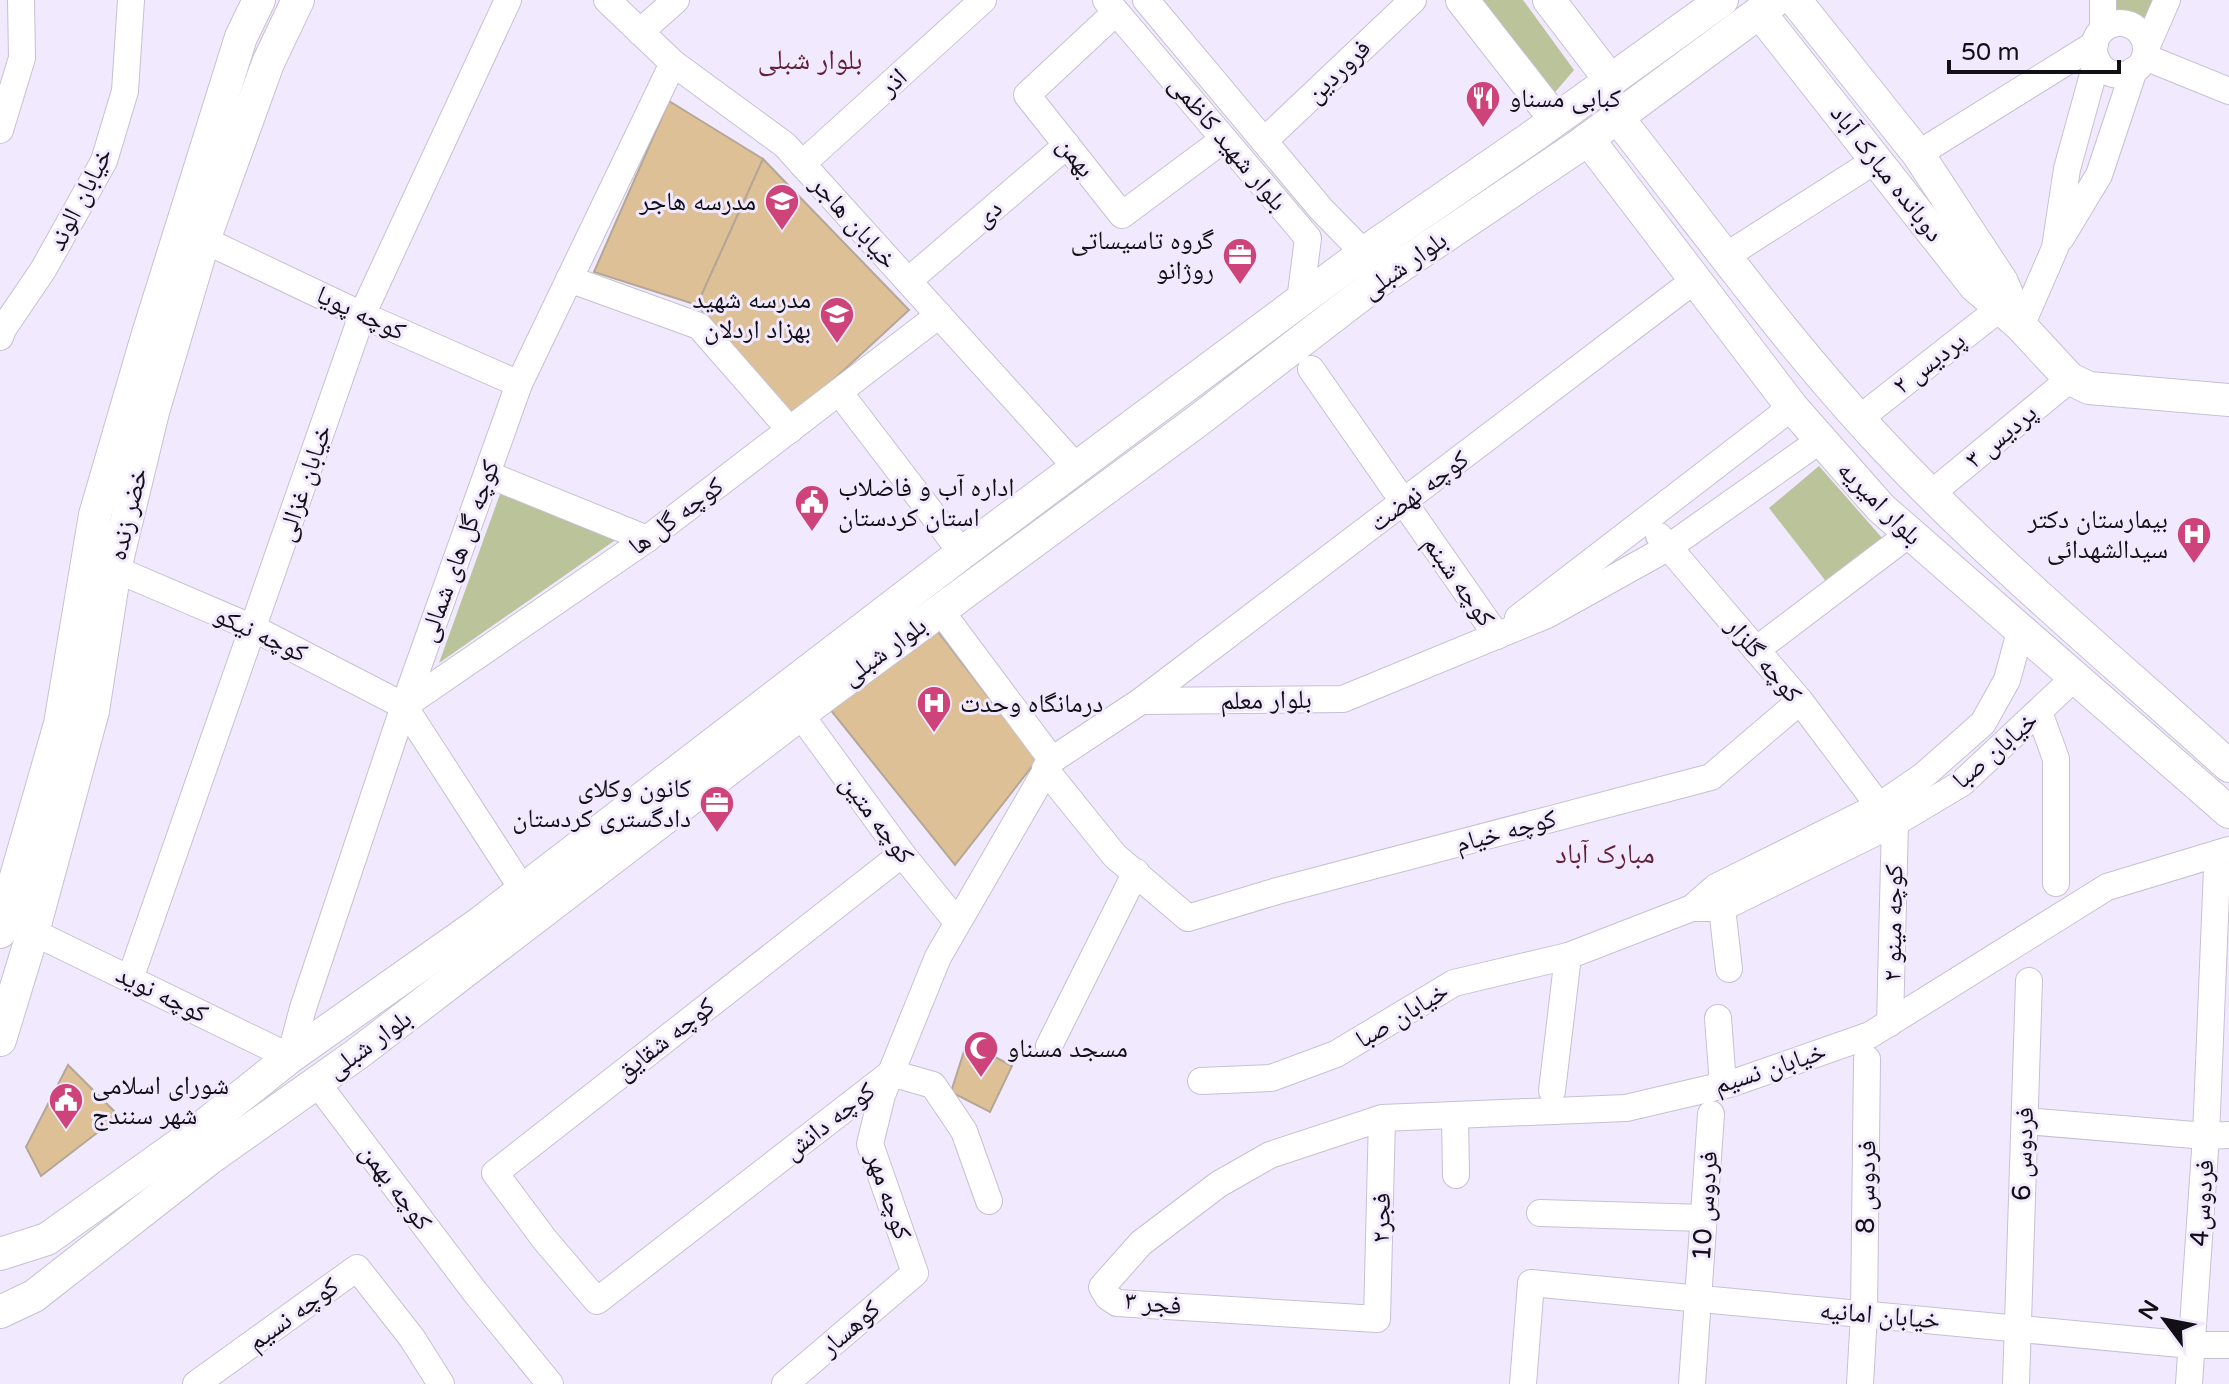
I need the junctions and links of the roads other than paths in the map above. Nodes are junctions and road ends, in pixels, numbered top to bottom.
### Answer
1 (21, 0) edge
2 (131, 0) edge
3 (259, 0) edge
4 (298, 0) edge
5 (508, 0) edge
6 (607, 0) edge
7 (676, 0) edge
8 (983, 0) edge
9 (1146, 0) edge
10 (1413, 0) edge
11 (1462, 0) edge
12 (1549, 0) edge
13 (1722, 0) edge
14 (1795, 0) edge
15 (2103, 0) edge
16 (2167, 0) edge
17 (1111, 6) edge
18 (1768, 7) edge
19 (640, 32) junction
20 (2098, 44) junction
21 (2142, 59) junction
22 (673, 63) junction
23 (1611, 81) junction
24 (2229, 91) edge
25 (1617, 117) junction
26 (1555, 119) junction
27 (0, 130) edge
28 (1224, 139) junction
29 (1588, 139) junction
30 (1264, 141) junction
31 (1067, 145) junction
32 (1918, 154) junction
33 (1876, 160) junction
34 (802, 164) junction
35 (204, 240) junction
36 (2055, 248) junction
37 (1364, 253) junction
38 (1726, 256) junction
39 (569, 279) junction
40 (1696, 279) junction
41 (908, 281) junction
42 (1300, 301) junction
43 (362, 315) junction
44 (939, 315) junction
45 (2010, 318) junction
46 (0, 337) edge
47 (1311, 369) dead end
48 (2070, 379) junction
49 (519, 384) junction
50 (839, 392) junction
51 (2228, 398) edge
52 (1792, 407) junction
53 (1860, 418) junction
54 (790, 430) junction
55 (1819, 441) junction
56 (1078, 469) junction
57 (487, 474) junction
58 (1932, 493) junction
59 (1404, 502) junction
60 (1643, 520) junction
61 (1909, 534) junction
62 (647, 539) junction
63 (1982, 544) junction
64 (1669, 547) junction
65 (962, 553) junction
66 (115, 569) junction
67 (1955, 575) junction
68 (940, 610) junction
69 (253, 628) junction
70 (2020, 632) junction
71 (1497, 636) junction
72 (1756, 650) junction
73 (2074, 678) junction
74 (1141, 701) junction
75 (1800, 701) junction
76 (404, 706) junction
77 (2039, 712) junction
78 (800, 714) junction
79 (1048, 764) junction
80 (2229, 766) edge
81 (2229, 812) edge
82 (1887, 815) junction
83 (902, 854) junction
84 (2223, 859) edge
85 (1136, 872) junction
86 (2056, 883) dead end
87 (523, 890) junction
88 (1692, 908) junction
89 (1722, 908) junction
90 (957, 922) junction
91 (0, 932) edge
92 (33, 932) junction
93 (1568, 956) junction
94 (1729, 969) dead end
95 (130, 979) junction
96 (2029, 981) dead end
97 (1718, 1018) dead end
98 (1890, 1023) junction
99 (0, 1040) edge
100 (1049, 1046) dead end
101 (290, 1057) junction
102 (1867, 1059) dead end
103 (891, 1073) junction
104 (1201, 1081) dead end
105 (317, 1083) junction
106 (1723, 1085) junction
107 (1552, 1091) dead end
108 (1711, 1114) dead end
109 (1455, 1116) junction
110 (1382, 1118) junction
111 (2025, 1121) junction
112 (2218, 1136) edge
113 (1270, 1155) joint
114 (1456, 1175) dead end
115 (989, 1201) dead end
116 (1540, 1213) dead end
117 (1704, 1218) junction
118 (545, 1240) joint
119 (0, 1254) edge
120 (915, 1273) joint
121 (1698, 1298) junction
122 (0, 1312) edge
123 (1864, 1314) junction
124 (1377, 1319) joint
125 (2017, 1328) junction
126 (2191, 1345) junction
127 (2229, 1345) edge
128 (196, 1384) edge
129 (441, 1384) edge
130 (550, 1384) edge
131 (785, 1384) edge
132 (1523, 1384) edge
133 (1692, 1384) edge
134 (1860, 1384) edge
135 (2016, 1384) edge
136 (2189, 1384) edge

1 - 27 street
2 - 46 street, خیابان الوند
3 - 91 street, خضر زنده
4 - 35 street, خضر زنده
5 - 43 street, خیابان غزالی
6 - 19 street, خیابان هاجر
7 - 19 street
8 - 34 street, اذر
9 - 30 street, بلوار شهید کاظمی
10 - 30 street, فروردین
11 - 26 street
12 - 23 street
13 - 23 street, بلوار شبلی
14 - 32 street, دوبانده مبارک آباد
15 - 20 street
16 - 21 street
17 - 28 street, بلوار شهید کاظمی
17 - 31 street, بهمن
18 - 25 street, بلوار شبلی
18 - 33 street, دوبانده مبارک آباد
19 - 22 street, خیابان هاجر
20 - 21 street
20 - 21 street
20 - 32 street
20 - 36 street
21 - 24 street
21 - 36 street
22 - 34 street, خیابان هاجر
22 - 39 street, کوچه گل های شمالی
23 - 26 street, بلوار شبلی
25 - 29 street, بلوار شبلی
25 - 38 street, بلوار امیریه
26 - 37 street, بلوار شبلی
28 - 31 street, بهمن
28 - 42 street, بلوار شهید کاظمی
29 - 40 street, بلوار امیریه
29 - 68 street, بلوار شبلی
30 - 37 street, بلوار شهید کاظمی
31 - 41 street, دی
32 - 45 street, دوبانده مبارک آباد
33 - 38 street
33 - 45 street, دوبانده مبارک آباد
34 - 41 street, خیابان هاجر
35 - 43 street, کوچه پویا
35 - 66 street, خضر زنده
36 - 45 street
37 - 42 street, بلوار شبلی
38 - 53 street, بلوار امیریه
39 - 49 street, کوچه گل های شمالی
39 - 54 street
40 - 52 street, بلوار امیریه
40 - 59 street, کوچه نهضت
41 - 44 street, خیابان هاجر
42 - 56 street, بلوار شبلی
43 - 49 street, کوچه پویا
43 - 69 street, خیابان غزالی
44 - 50 street, کوچه گل ها
44 - 56 street, خیابان هاجر
45 - 48 street, دوبانده مبارک آباد
45 - 53 street, پردیس ۲
47 - 59 street, کوچه شبنم
48 - 51 street
48 - 58 street, پردیس ۳
49 - 57 street, کوچه گل های شمالی
50 - 54 street, کوچه گل ها
50 - 65 street
52 - 55 street, بلوار امیریه
52 - 60 street, بلوار معلم
53 - 58 street, بلوار امیریه
54 - 62 street, کوچه گل ها
55 - 61 street, بلوار امیریه
55 - 64 street, بلوار معلم
56 - 65 street, بلوار شبلی
57 - 62 street
57 - 76 street, کوچه گل های شمالی
58 - 63 street, بلوار امیریه
59 - 71 street, کوچه شبنم
59 - 74 street, کوچه نهضت
60 - 64 street, کوچه گلزار
60 - 71 street, بلوار معلم
61 - 67 street, بلوار امیریه
61 - 72 street
62 - 76 street, کوچه گل ها
63 - 67 street
63 - 80 street, بلوار امیریه
64 - 71 street, بلوار معلم
64 - 72 street, کوچه گلزار
65 - 87 street, بلوار شبلی
66 - 69 street, کوچه نیکو
66 - 92 street, خضر زنده
67 - 70 street, بلوار امیریه
68 - 78 street, بلوار شبلی
68 - 79 street
69 - 76 street, کوچه نیکو
69 - 95 street, خیابان غزالی
70 - 73 street, بلوار امیریه
70 - 82 street, خیابان صبا
71 - 74 street, بلوار معلم
72 - 75 street, کوچه گلزار
73 - 77 street, خیابان صبا
73 - 81 street, بلوار امیریه
74 - 79 street
75 - 82 street, کوچه گلزار
75 - 85 street, کوچه خیام
76 - 87 street
76 - 101 street, کوچه گل های شمالی
77 - 82 street, خیابان صبا
77 - 86 street
78 - 83 street, کوچه متین
78 - 105 street, بلوار شبلی
79 - 85 street
79 - 90 street, کوچه دانش
82 - 88 street, خیابان صبا
82 - 89 street, خیابان صبا
82 - 98 street, کوچه مینو ۲
83 - 90 street, کوچه متین
83 - 118 street, کوچه شقایق
84 - 98 street, خیابان نسیم
84 - 112 street, فردوس4
85 - 100 street
87 - 101 street, بلوار شبلی
88 - 89 street, خیابان صبا
88 - 93 street, خیابان صبا
89 - 94 street
90 - 103 street, کوچه دانش
92 - 95 street, کوچه نوید
92 - 99 street, خضر زنده
93 - 104 street, خیابان صبا
93 - 107 street
95 - 101 street, کوچه نوید
96 - 111 street, فردوس 6
97 - 106 street
98 - 106 street, خیابان نسیم
101 - 105 street
101 - 119 street, بلوار شبلی
102 - 123 street, فردوس 8
103 - 115 street
103 - 118 street, کوچه دانش
103 - 120 street, کوچه مهر
105 - 122 street, بلوار شبلی
105 - 130 street, کوچه بهمن
106 - 109 street, خیابان نسیم
108 - 117 street, فردوس 10
109 - 110 street, خیابان نسیم
109 - 114 street
110 - 113 street, خیابان نسیم
110 - 124 street, فجر۲
111 - 112 street
111 - 125 street, فردوس 6
112 - 126 street, فردوس4
113 - 124 street, فجر ۳
116 - 117 street
117 - 121 street, فردوس 10
120 - 131 street, کوهسار
121 - 123 street, خیابان امانیه
121 - 132 street, خیابان امانیه
121 - 133 street, فردوس 10
123 - 125 street, خیابان امانیه
123 - 134 street, فردوس 8
125 - 126 street, خیابان امانیه
125 - 135 street, فردوس 6
126 - 127 street, خیابان امانیه
126 - 136 street, فردوس4
128 - 129 street, کوچه نسیم

